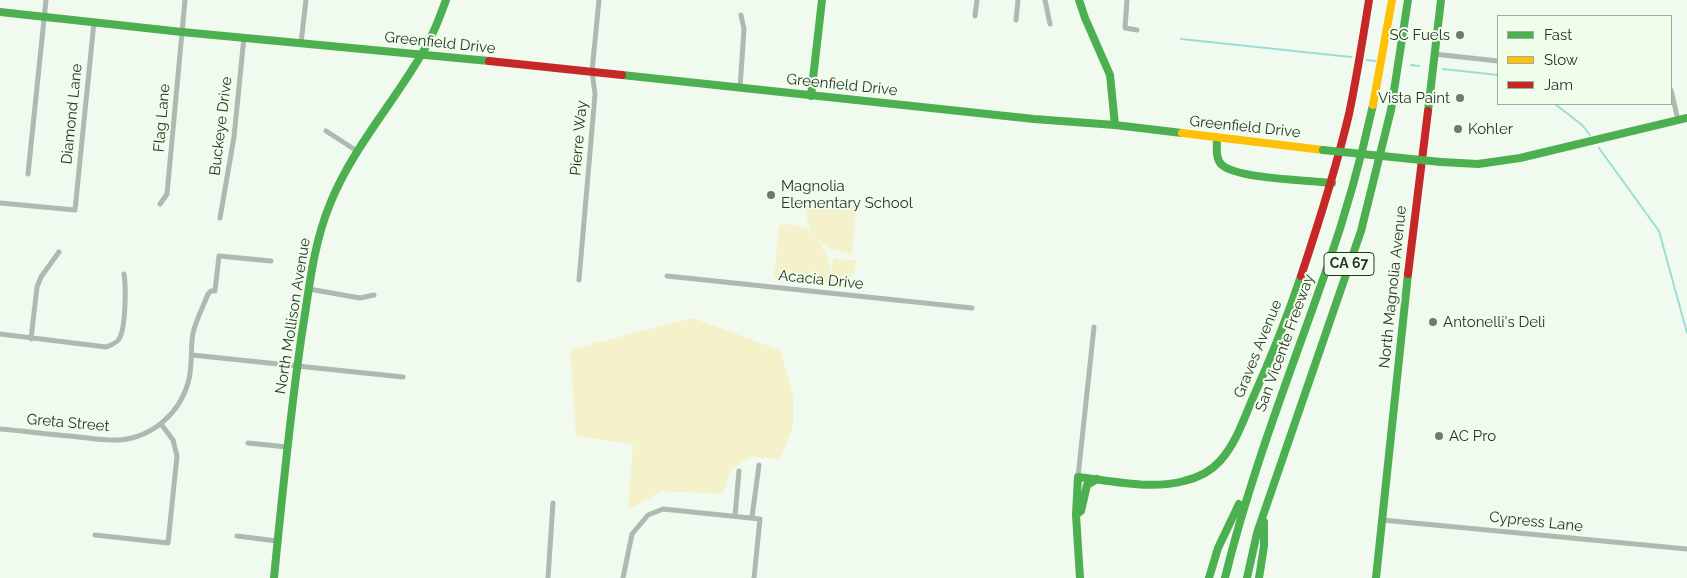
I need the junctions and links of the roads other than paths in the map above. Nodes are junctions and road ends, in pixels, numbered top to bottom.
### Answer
1 (46, 0) edge
2 (185, 0) edge
3 (306, 0) edge
4 (446, 0) edge
5 (599, 0) edge
6 (822, 0) edge
7 (977, 0) edge
8 (1018, 0) edge
9 (1045, 0) edge
10 (1079, 0) edge
11 (1127, 0) edge
12 (1369, 0) edge
13 (1392, 0) edge
14 (1441, 0) edge
15 (1408, 2) edge
16 (0, 12) edge
17 (741, 15) dead end
18 (45, 16) junction
19 (975, 16) dead end
20 (1016, 20) dead end
21 (94, 21) junction
22 (1050, 24) dead end
23 (1138, 30) dead end
24 (182, 32) junction
25 (244, 38) junction
26 (301, 43) junction
27 (423, 54) junction
28 (1434, 54) junction
29 (1497, 60) edge
30 (592, 71) junction
31 (740, 88) junction
32 (1672, 94) edge
33 (811, 96) junction
34 (1687, 118) edge
35 (1678, 120) junction
36 (1115, 125) junction
37 (326, 131) dead end
38 (1217, 139) junction
39 (356, 151) junction
40 (28, 174) dead end
41 (1332, 183) junction
42 (0, 203) edge
43 (160, 204) dead end
44 (220, 218) dead end
45 (59, 252) dead end
46 (271, 261) dead end
47 (124, 274) dead end
48 (668, 276) dead end
49 (579, 280) dead end
50 (309, 289) junction
51 (374, 295) dead end
52 (972, 308) dead end
53 (1094, 327) dead end
54 (0, 334) edge
55 (31, 339) junction
56 (192, 356) junction
57 (297, 366) junction
58 (403, 377) dead end
59 (161, 424) junction
60 (0, 429) edge
61 (248, 443) dead end
62 (287, 447) junction
63 (759, 465) dead end
64 (740, 471) dead end
65 (1254, 472) junction
66 (1078, 477) junction
67 (1097, 478) junction
68 (553, 503) dead end
69 (1263, 514) junction
70 (1076, 515) junction
71 (735, 516) junction
72 (752, 517) junction
73 (1382, 520) junction
74 (95, 535) dead end
75 (237, 536) dead end
76 (277, 541) junction
77 (1687, 550) edge
78 (274, 578) edge
79 (548, 578) edge
80 (623, 578) edge
81 (754, 578) edge
82 (1080, 578) edge
83 (1209, 578) edge
84 (1225, 578) edge
85 (1246, 578) edge
86 (1259, 578) edge
87 (1376, 578) edge

1 - 18 street
2 - 24 street, Flag Lane
3 - 26 street
4 - 27 main road, North Mollison Avenue
5 - 30 street, Pierre Way
6 - 33 main road
7 - 19 street
8 - 20 street
9 - 22 street
10 - 36 main road
11 - 23 street
12 - 41 main road, Graves Avenue
13 - 65 main road, San Vicente Freeway / CA 67
14 - 28 main road, North Magnolia Avenue
15 - 69 main road, CA 67
16 - 18 main road, Greenfield Drive
17 - 31 street
18 - 21 main road, Greenfield Drive
18 - 40 street
21 - 24 main road, Greenfield Drive
21 - 42 street, Diamond Lane
24 - 25 main road, Greenfield Drive
24 - 43 street, Flag Lane
25 - 26 main road, Greenfield Drive
25 - 44 street, Buckeye Drive
26 - 27 main road, Greenfield Drive
27 - 30 main road, Greenfield Drive
27 - 39 main road, North Mollison Avenue
28 - 29 street
28 - 73 main road, North Magnolia Avenue
30 - 31 main road, Greenfield Drive
30 - 49 street, Pierre Way
31 - 33 main road, Greenfield Drive
32 - 35 street
33 - 36 main road, Greenfield Drive
34 - 35 main road, Greenfield Drive
35 - 38 main road, Greenfield Drive, bridge
36 - 38 main road, Greenfield Drive
37 - 39 street
38 - 41 main road
39 - 50 main road, North Mollison Avenue
41 - 67 main road, Graves Avenue
45 - 55 street
46 - 56 street
47 - 55 street
48 - 52 street, Acacia Drive
50 - 51 street
50 - 57 main road, North Mollison Avenue
53 - 66 street
54 - 55 street
56 - 57 street
56 - 59 street
57 - 58 street
57 - 62 main road, North Mollison Avenue
59 - 60 street, Greta Street
59 - 74 street
61 - 62 street
62 - 76 main road, North Mollison Avenue
63 - 72 street
64 - 71 street
65 - 83 main road
65 - 84 main road, San Vicente Freeway / CA 67
66 - 67 main road, Graves Avenue
66 - 70 main road
67 - 70 main road
68 - 79 street
69 - 85 main road, CA 67
69 - 86 main road
70 - 82 main road
71 - 72 street
71 - 80 street
72 - 81 street
73 - 77 street, Cypress Lane
73 - 87 main road, North Magnolia Avenue
75 - 76 street
76 - 78 main road, North Mollison Avenue

